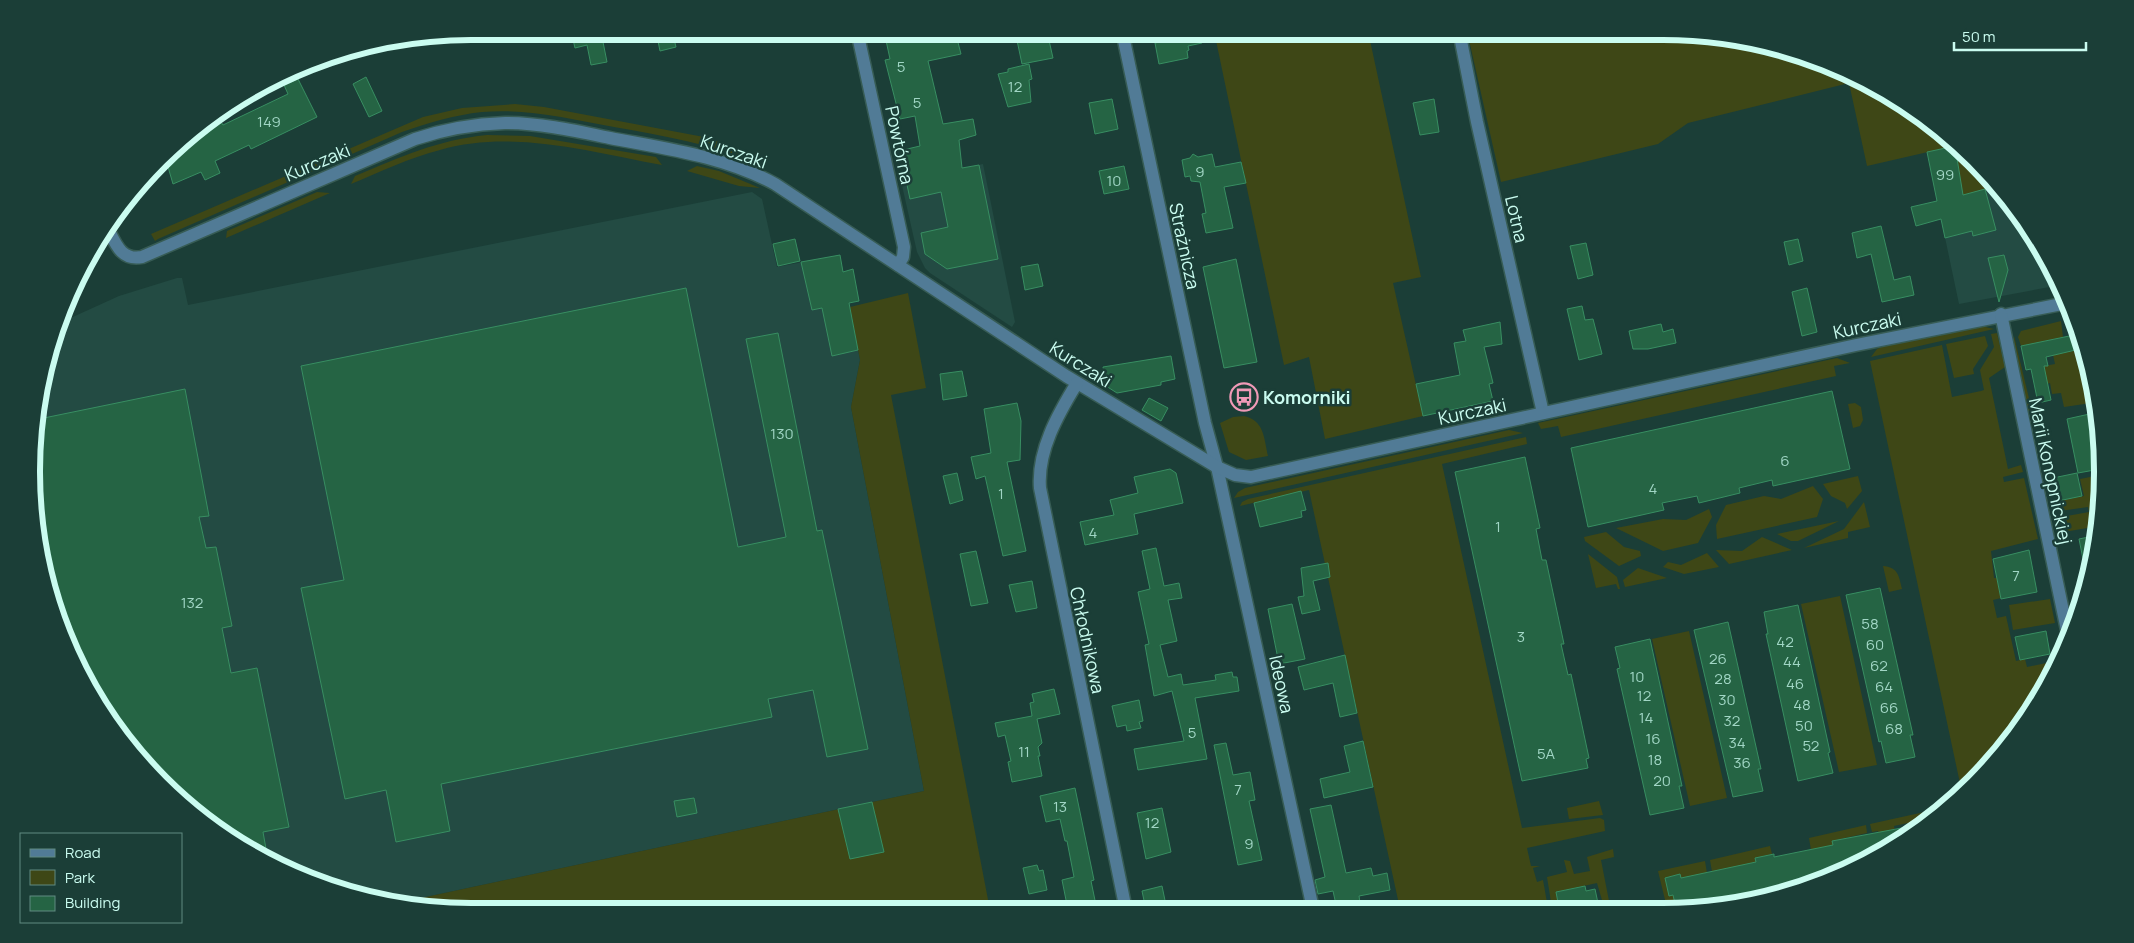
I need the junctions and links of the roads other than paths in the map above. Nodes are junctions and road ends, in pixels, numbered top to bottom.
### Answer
1 (860, 40) edge
2 (1124, 40) edge
3 (1462, 40) edge
4 (111, 235) edge
5 (898, 265) junction
6 (2060, 303) edge
7 (2001, 314) junction
8 (1077, 383) junction
9 (1543, 413) junction
10 (1216, 467) junction
11 (2066, 625) edge
12 (1125, 903) edge
13 (1312, 903) edge

1 - 5 street, Powtórna
2 - 10 street, Strażnicza
3 - 9 street, Lotna
4 - 5 street, Kurczaki
5 - 8 street, Kurczaki
6 - 7 street, Kurczaki
7 - 9 street, Kurczaki
7 - 11 street, Marii Konopnickiej
8 - 10 street, Kurczaki
8 - 12 street, Chłodnikowa
9 - 10 street, Kurczaki
10 - 13 street, Ideowa

